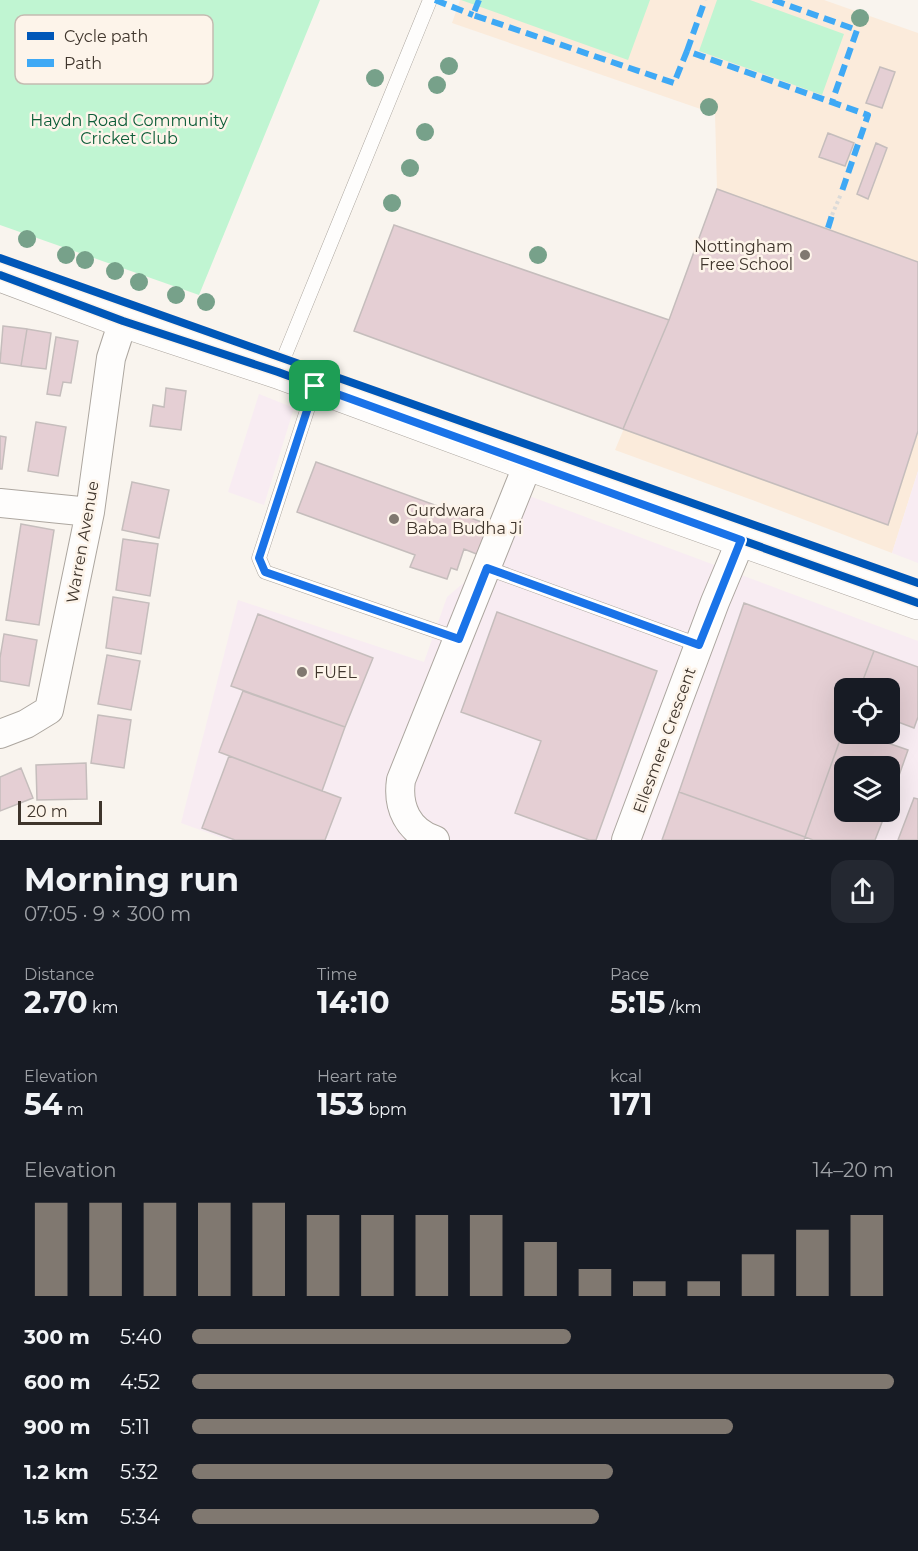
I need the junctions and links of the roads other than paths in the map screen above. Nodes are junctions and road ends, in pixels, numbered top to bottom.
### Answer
1 (430, 0) edge
2 (0, 275) edge
3 (123, 321) junction
4 (278, 372) junction
5 (315, 386) junction
6 (528, 464) junction
7 (0, 503) edge
8 (90, 512) junction
9 (741, 540) junction
10 (487, 568) junction
11 (918, 603) edge
12 (459, 639) junction
13 (699, 645) junction
14 (0, 734) edge
15 (435, 840) edge
16 (626, 840) edge

1 - 4 lane
2 - 3 street
3 - 4 street
3 - 8 street, Warren Avenue
4 - 5 street
5 - 6 street
5 - 12 lane
6 - 9 street
6 - 10 street
7 - 8 street
8 - 14 street, Warren Avenue
9 - 11 street
9 - 13 street, Ellesmere Crescent
10 - 12 street
10 - 13 lane
12 - 15 street
13 - 16 street, Ellesmere Crescent

